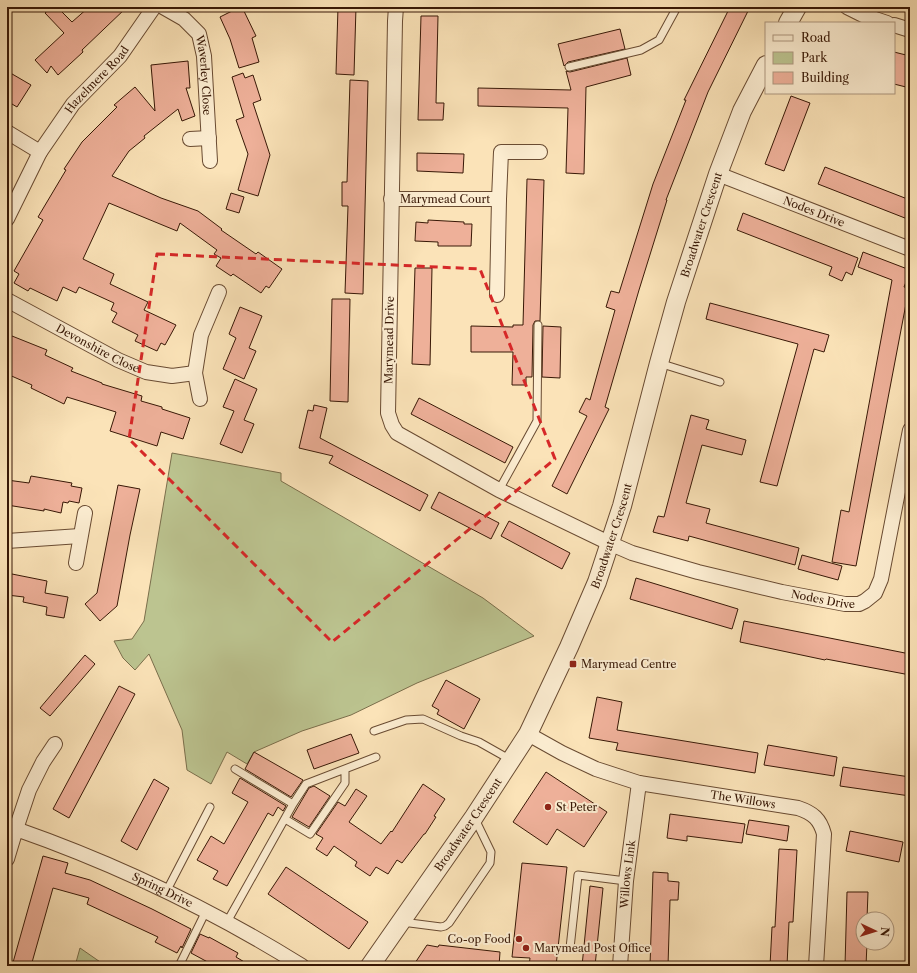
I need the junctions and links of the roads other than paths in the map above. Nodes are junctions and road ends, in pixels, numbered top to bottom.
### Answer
1 (154, 7) edge
2 (163, 7) edge
3 (396, 7) edge
4 (677, 7) edge
5 (797, 7) edge
6 (846, 7) edge
7 (789, 22) edge
8 (884, 22) edge
9 (895, 25) edge
10 (910, 30) edge
11 (569, 67) dead end
12 (765, 67) edge
13 (7, 132) edge
14 (209, 138) junction
15 (190, 139) dead end
16 (40, 152) junction
17 (540, 152) dead end
18 (210, 161) dead end
19 (718, 174) junction
20 (391, 199) junction
21 (499, 199) junction
22 (7, 220) edge
23 (910, 249) edge
24 (219, 292) dead end
25 (497, 294) dead end
26 (7, 300) edge
27 (538, 325) dead end
28 (659, 363) junction
29 (194, 373) junction
30 (720, 382) dead end
31 (200, 399) dead end
32 (910, 430) edge
33 (499, 490) junction
34 (84, 513) dead end
35 (80, 536) junction
36 (7, 541) edge
37 (609, 543) junction
38 (76, 563) dead end
39 (374, 731) dead end
40 (528, 734) junction
41 (55, 744) dead end
42 (376, 757) dead end
43 (511, 760) junction
44 (345, 769) junction
45 (235, 770) dead end
46 (639, 783) junction
47 (293, 804) junction
48 (210, 807) dead end
49 (474, 817) junction
50 (285, 819) junction
51 (16, 829) junction
52 (7, 859) edge
53 (626, 882) junction
54 (166, 892) junction
55 (206, 910) junction
56 (228, 922) junction
57 (402, 922) junction
58 (570, 948) dead end
59 (179, 966) edge
60 (302, 966) edge
61 (370, 966) edge
62 (620, 966) edge
63 (816, 966) edge

1 - 16 street, Hazelmere Road
2 - 14 street, Waverley Close
3 - 20 street, Marymead Drive
4 - 11 lane
5 - 7 street
6 - 8 street
9 - 10 street
12 - 19 street, Broadwater Crescent
13 - 16 street
14 - 15 street
14 - 18 street, Waverley Close
16 - 22 street, Hazelmere Road
17 - 21 street, Marymead Court
19 - 23 street, Nodes Drive
19 - 28 street, Broadwater Crescent
20 - 21 street, Marymead Court
20 - 33 street, Marymead Drive
21 - 25 street, Marymead Court
24 - 29 street
26 - 29 street, Devonshire Close
27 - 33 lane
28 - 30 lane
28 - 37 street, Broadwater Crescent
29 - 31 street
32 - 37 street, Nodes Drive
33 - 37 street, Marymead Drive
34 - 35 street
35 - 36 street
35 - 38 street
37 - 40 street, Broadwater Crescent
39 - 43 lane
40 - 43 street, Broadwater Crescent
40 - 46 street, The Willows
41 - 51 street
42 - 44 lane
43 - 49 street, Broadwater Crescent
44 - 47 lane
44 - 50 lane
45 - 47 lane
46 - 53 street, Willows Link
46 - 63 street, The Willows
47 - 50 lane
48 - 54 lane
49 - 57 street, Broadwater Crescent
49 - 57 lane
50 - 56 lane
51 - 52 street
51 - 54 street, Spring Drive
53 - 58 lane
53 - 62 street, Willows Link
54 - 55 street, Spring Drive
55 - 56 street, Spring Drive
55 - 59 lane
56 - 60 street, Spring Drive
57 - 61 street, Broadwater Crescent

